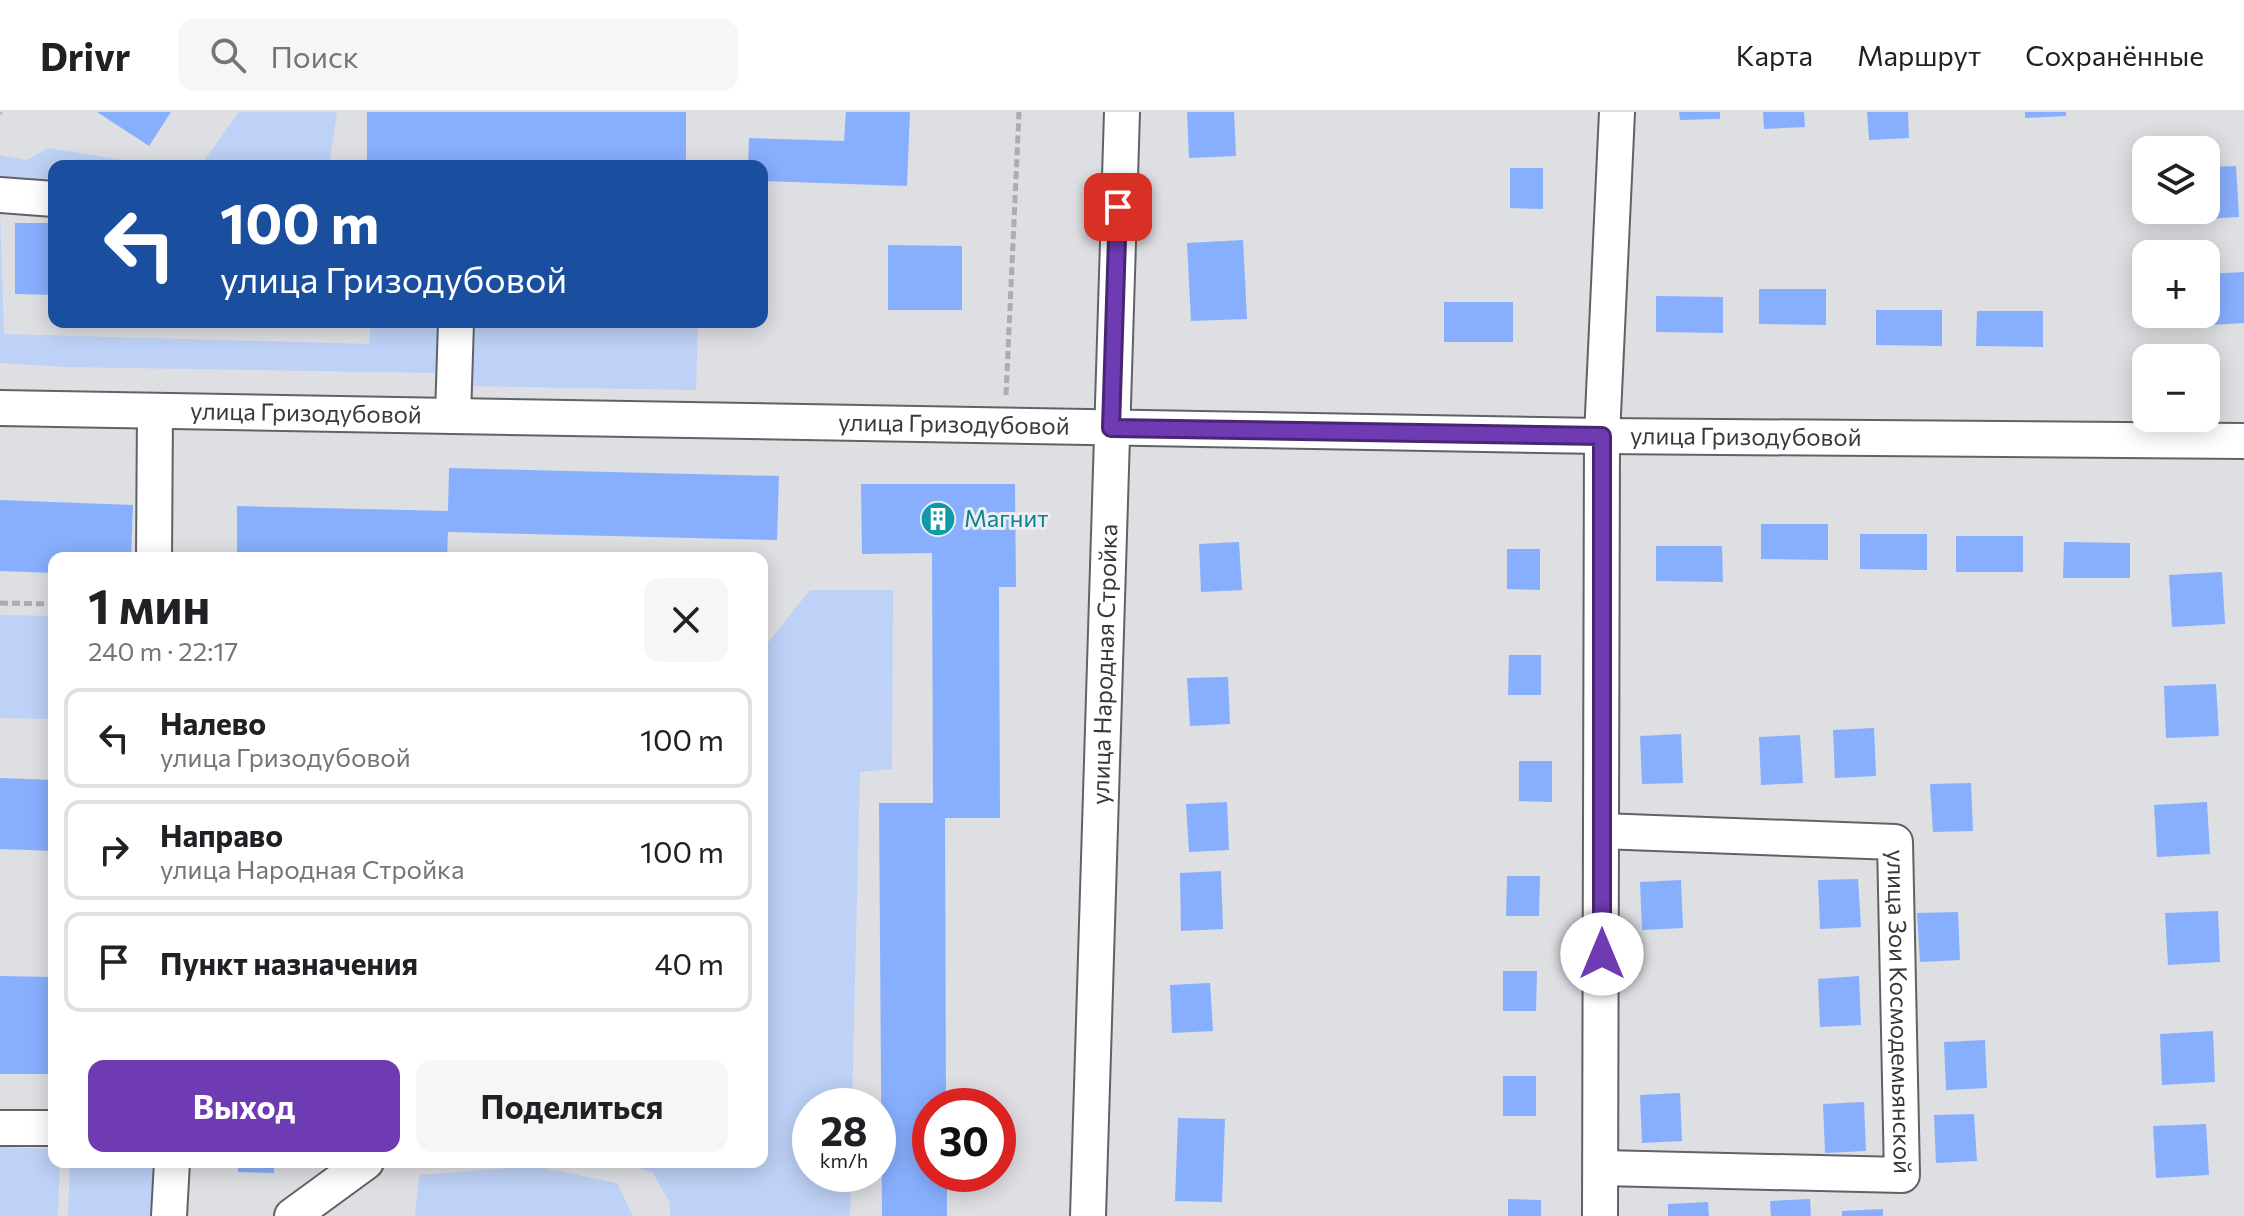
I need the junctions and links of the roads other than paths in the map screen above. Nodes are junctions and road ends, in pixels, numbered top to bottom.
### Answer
1 (1122, 112) edge
2 (1617, 112) edge
3 (0, 195) edge
4 (48, 199) edge
5 (456, 328) edge
6 (0, 408) edge
7 (155, 411) junction
8 (453, 416) junction
9 (1111, 428) junction
10 (1602, 436) junction
11 (2244, 441) edge
12 (154, 552) edge
13 (1601, 831) junction
14 (0, 1128) edge
15 (48, 1128) edge
16 (172, 1168) edge
17 (358, 1168) edge
18 (1602, 1168) junction
19 (169, 1216) edge
20 (292, 1216) edge
21 (1088, 1216) edge
22 (1600, 1216) edge

1 - 9 street, улица Народная Стройка
2 - 10 street
3 - 4 street
5 - 8 street
6 - 7 street, улица Гризодубовой
7 - 8 street, улица Гризодубовой
7 - 12 street
8 - 9 street, улица Гризодубовой
9 - 10 street, улица Гризодубовой
9 - 21 street, улица Народная Стройка
10 - 11 street, улица Гризодубовой
10 - 13 street
13 - 18 street
13 - 18 street, улица Зои Космодемьянской
14 - 15 street
16 - 19 street
17 - 20 street
18 - 22 street

